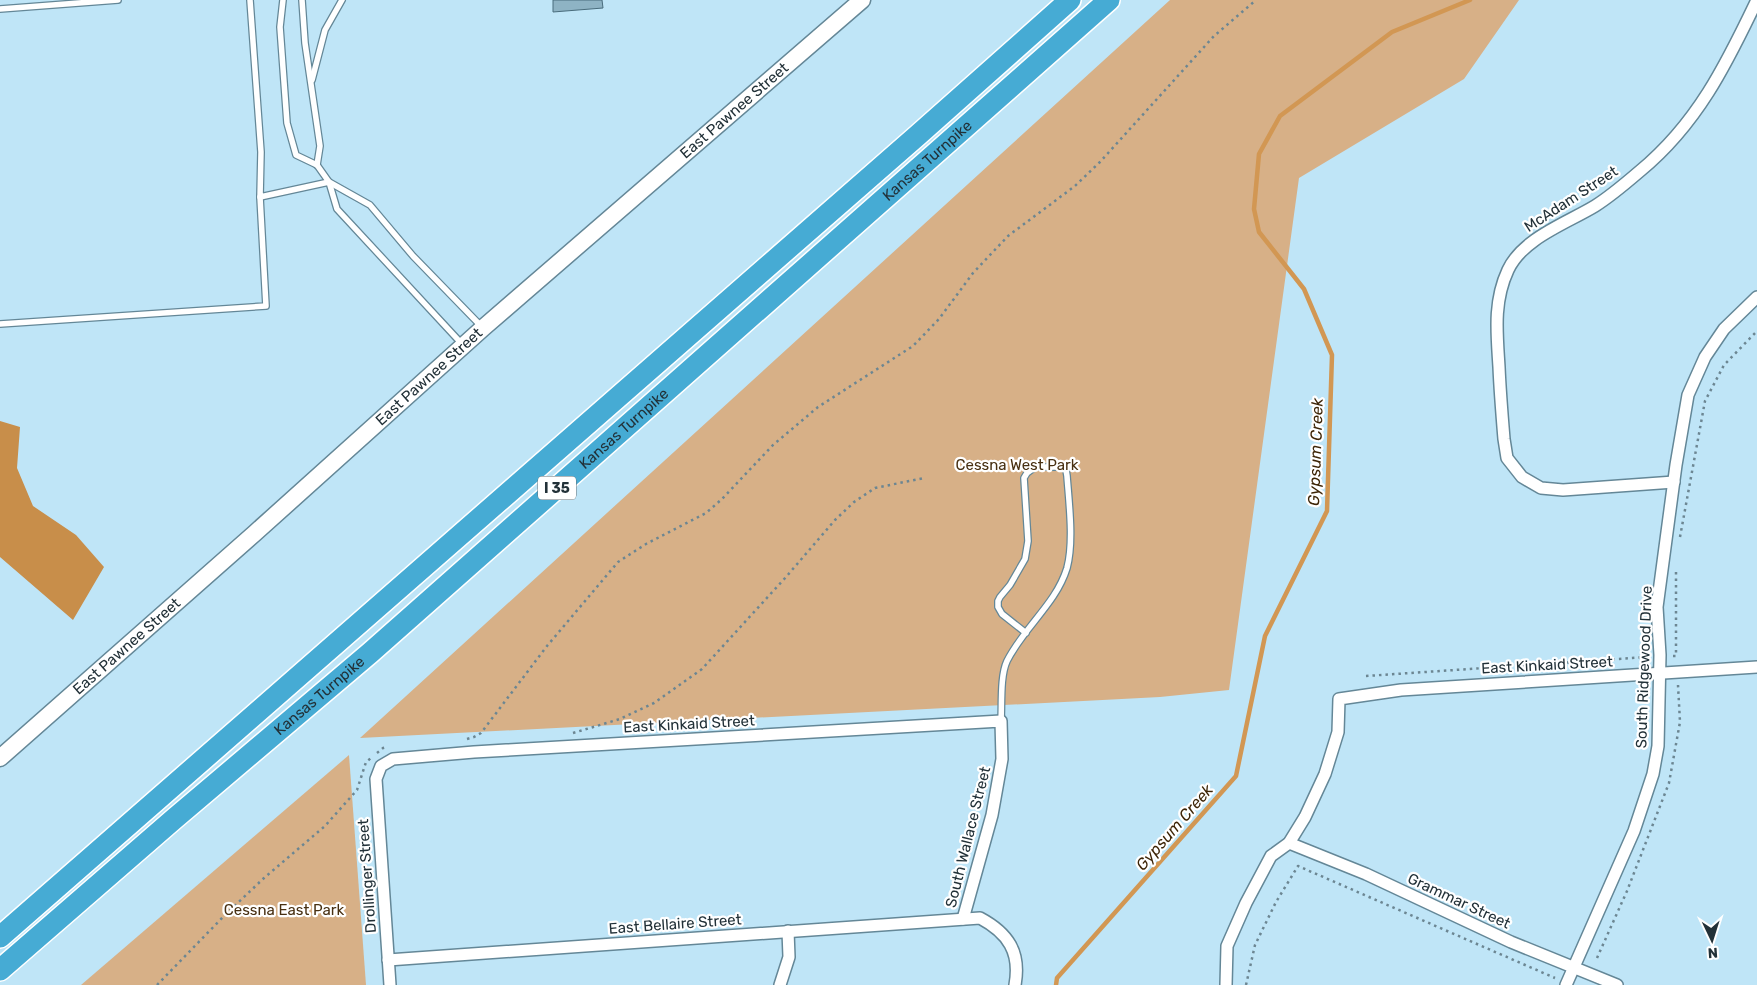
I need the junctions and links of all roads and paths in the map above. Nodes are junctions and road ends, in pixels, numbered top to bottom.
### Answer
1 (118, 0) edge
2 (250, 0) edge
3 (283, 0) edge
4 (302, 0) edge
5 (342, 0) edge
6 (862, 0) edge
7 (1070, 0) edge
8 (1108, 0) edge
9 (1256, 0) edge
10 (1757, 0) edge
11 (0, 9) edge
12 (311, 84) junction
13 (317, 165) junction
14 (329, 182) junction
15 (260, 197) junction
16 (1757, 297) edge
17 (0, 324) edge
18 (483, 328) junction
19 (1757, 331) edge
20 (463, 346) junction
21 (924, 478) dead end
22 (1674, 482) junction
23 (1679, 544) dead end
24 (1676, 561) dead end
25 (1026, 633) junction
26 (1660, 656) junction
27 (1757, 667) edge
28 (1659, 674) junction
29 (1366, 676) dead end
30 (1001, 721) junction
31 (569, 734) dead end
32 (466, 739) dead end
33 (472, 742) dead end
34 (462, 743) dead end
35 (393, 747) dead end
36 (0, 758) edge
37 (380, 766) joint
38 (1289, 843) junction
39 (963, 919) junction
40 (788, 931) junction
41 (0, 937) edge
42 (388, 960) junction
43 (1574, 968) junction
44 (0, 970) edge
45 (1561, 982) edge
46 (157, 985) edge
47 (390, 985) edge
48 (780, 985) edge
49 (1015, 985) edge
50 (1226, 985) edge
51 (1246, 985) edge
52 (1617, 985) edge

1 - 11 lane
2 - 15 lane
3 - 13 lane
4 - 12 lane
5 - 12 lane
6 - 18 main road, East Pawnee Street
7 - 41 highway, Kansas Turnpike / I 35
8 - 44 highway, Kansas Turnpike / I 35
9 - 32 path
10 - 22 street, McAdam Street
12 - 13 lane
13 - 14 lane
14 - 15 lane
14 - 18 lane
14 - 20 lane
15 - 17 lane
16 - 22 street, South Ridgewood Drive
18 - 20 main road, East Pawnee Street
19 - 23 path
20 - 36 main road, East Pawnee Street
21 - 31 path
22 - 26 street, South Ridgewood Drive
24 - 26 path
25 - 25 lane
25 - 30 lane
26 - 28 street, South Ridgewood Drive
26 - 29 path
27 - 28 street, East Kinkaid Street
28 - 38 street, East Kinkaid Street
28 - 43 street, South Ridgewood Drive
30 - 37 street, East Kinkaid Street
30 - 39 street, South Wallace Street
33 - 34 path
35 - 46 path
37 - 42 street, Drollinger Street
38 - 43 street, Grammar Street
38 - 50 street
39 - 40 street, East Bellaire Street
39 - 49 street, South Wallace Street
40 - 42 street, East Bellaire Street
40 - 48 street
42 - 47 street, Drollinger Street
43 - 45 street, South Ridgewood Drive
43 - 52 street, Grammar Street
45 - 51 path

